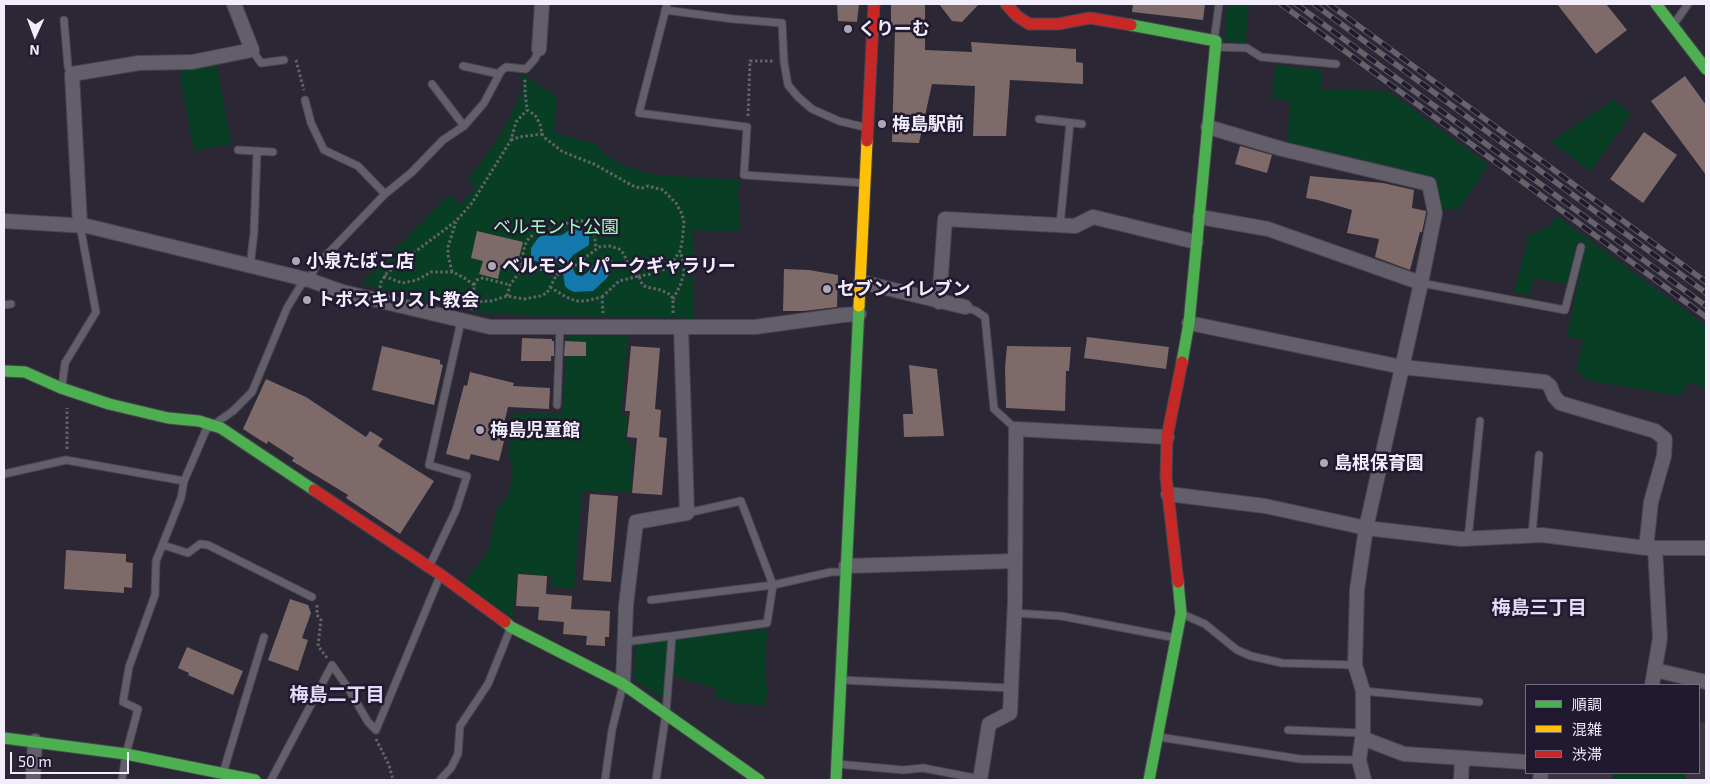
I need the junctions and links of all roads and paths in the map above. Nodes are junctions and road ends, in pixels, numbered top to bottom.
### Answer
1 (234, 4) edge
2 (542, 4) edge
3 (874, 4) edge
4 (1006, 4) edge
5 (1219, 4) edge
6 (1656, 4) edge
7 (1688, 4) edge
8 (666, 7) edge
9 (64, 20) dead end
10 (1673, 25) junction
11 (1215, 44) junction
12 (538, 49) joint
13 (252, 50) junction
14 (284, 60) joint
15 (784, 62) junction
16 (1336, 64) dead end
17 (463, 66) dead end
18 (521, 69) junction
19 (1706, 69) edge
20 (72, 74) junction
21 (499, 74) junction
22 (432, 84) dead end
23 (305, 100) joint
24 (527, 110) junction
25 (1039, 119) dead end
26 (1070, 123) junction
27 (1082, 124) dead end
28 (464, 126) junction
29 (748, 127) junction
30 (1208, 127) junction
31 (868, 128) junction
32 (542, 134) junction
33 (511, 140) junction
34 (238, 150) dead end
35 (257, 151) junction
36 (273, 152) dead end
37 (866, 183) junction
38 (385, 194) junction
39 (1200, 217) junction
40 (4, 221) edge
41 (456, 222) junction
42 (80, 224) junction
43 (1060, 225) junction
44 (1196, 242) junction
45 (1581, 247) dead end
46 (596, 249) junction
47 (680, 251) junction
48 (250, 266) junction
49 (520, 267) junction
50 (452, 272) junction
51 (560, 274) junction
52 (384, 276) junction
53 (639, 276) junction
54 (309, 280) junction
55 (860, 282) junction
56 (1421, 283) junction
57 (474, 285) junction
58 (510, 285) junction
59 (550, 287) junction
60 (378, 295) dead end
61 (507, 296) junction
62 (602, 297) junction
63 (673, 299) junction
64 (473, 302) junction
65 (939, 302) junction
66 (964, 307) joint
67 (603, 314) dead end
68 (859, 314) junction
69 (465, 319) junction
70 (1190, 322) junction
71 (677, 324) junction
72 (560, 327) junction
73 (1402, 367) junction
74 (4, 372) edge
75 (64, 389) junction
76 (557, 405) dead end
77 (1480, 421) dead end
78 (212, 425) junction
79 (1016, 429) junction
80 (1167, 437) junction
81 (1540, 455) dead end
82 (66, 460) junction
83 (4, 474) edge
84 (184, 480) junction
85 (1168, 494) junction
86 (686, 512) junction
87 (1366, 528) junction
88 (1532, 535) junction
89 (1468, 539) junction
90 (163, 545) junction
91 (1651, 548) junction
92 (1706, 548) edge
93 (1014, 561) junction
94 (428, 567) junction
95 (846, 569) junction
96 (441, 576) junction
97 (773, 585) junction
98 (312, 596) joint
99 (651, 600) dead end
100 (1014, 613) junction
101 (1181, 613) junction
102 (511, 627) junction
103 (672, 636) junction
104 (264, 637) dead end
105 (1176, 638) junction
106 (624, 642) junction
107 (332, 665) junction
108 (1355, 665) junction
109 (1655, 670) junction
110 (841, 680) junction
111 (1706, 682) edge
112 (623, 684) junction
113 (1652, 684) edge
114 (1010, 688) junction
115 (1363, 691) junction
116 (1479, 702) dead end
117 (666, 712) junction
118 (376, 730) junction
119 (1288, 730) dead end
120 (1363, 735) junction
121 (1157, 737) junction
122 (4, 738) edge
123 (35, 741) junction
124 (126, 754) junction
125 (1462, 758) junction
126 (1359, 760) junction
127 (1525, 762) edge
128 (837, 764) junction
129 (220, 776) edge
130 (33, 780) edge
131 (122, 780) edge
132 (255, 780) edge
133 (272, 780) edge
134 (393, 780) edge
135 (440, 780) edge
136 (605, 780) edge
137 (656, 780) edge
138 (759, 780) edge
139 (836, 780) edge
140 (980, 780) edge
141 (1149, 780) edge
142 (1364, 780) edge
143 (1461, 780) edge

1 - 13 street
2 - 12 street
3 - 31 street
4 - 11 street
5 - 11 lane
6 - 10 street
7 - 10 lane
8 - 15 lane
8 - 29 lane
9 - 20 lane
10 - 19 street
11 - 16 lane
11 - 30 street
12 - 18 lane
13 - 14 lane
13 - 20 street
14 - 23 path
15 - 29 path
15 - 31 lane
17 - 21 lane
18 - 21 lane
18 - 24 path
20 - 42 street
21 - 28 lane
22 - 28 lane
23 - 38 lane
24 - 32 path
24 - 33 path
25 - 26 lane
26 - 27 lane
26 - 43 lane
28 - 38 lane
29 - 37 lane
30 - 39 street
30 - 56 street
31 - 37 street
32 - 33 path
32 - 47 path
33 - 41 path
34 - 35 lane
35 - 36 lane
35 - 48 lane
37 - 55 street
38 - 54 lane
39 - 44 street
39 - 56 street
40 - 42 street
41 - 50 path
41 - 52 path
42 - 48 street
42 - 75 lane
43 - 44 street
43 - 65 street
44 - 70 street
45 - 56 lane
46 - 49 path
46 - 51 path
46 - 53 path
47 - 53 path
47 - 63 path
48 - 54 street
49 - 51 path
49 - 58 path
50 - 52 path
50 - 57 path
51 - 59 path
52 - 60 path
53 - 62 path
53 - 63 path
54 - 69 street
54 - 78 lane
55 - 65 street
55 - 68 street
56 - 73 street
57 - 58 path
57 - 64 path
58 - 61 path
59 - 61 path
59 - 62 path
61 - 64 path
62 - 67 path
63 - 71 path
64 - 69 path
65 - 66 street
66 - 79 lane
68 - 71 street
68 - 95 street
69 - 72 street
69 - 94 lane
70 - 73 street
70 - 80 street
71 - 72 street
71 - 86 street
72 - 76 lane
73 - 87 street
73 - 91 street
74 - 75 street
75 - 78 street
75 - 82 path
77 - 89 lane
78 - 84 lane
78 - 94 street
79 - 80 street
79 - 93 street
80 - 85 street
81 - 88 lane
82 - 83 lane
82 - 84 lane
84 - 90 lane
85 - 87 street
85 - 101 street
86 - 97 lane
86 - 106 street
87 - 89 street
87 - 108 street
88 - 89 street
88 - 91 street
90 - 98 lane
90 - 124 lane
91 - 92 street
91 - 109 street
93 - 95 street
93 - 100 street
94 - 96 street
95 - 97 lane
95 - 110 street
96 - 102 street
96 - 118 lane
97 - 99 lane
97 - 103 lane
98 - 107 path
100 - 105 lane
100 - 114 street
101 - 105 street
101 - 108 lane
102 - 112 street
102 - 135 lane
103 - 106 lane
103 - 117 lane
104 - 129 lane
105 - 121 street
106 - 112 street
107 - 118 lane
107 - 133 lane
108 - 115 street
109 - 111 street
109 - 113 street
110 - 114 lane
110 - 128 street
112 - 117 street
112 - 136 lane
114 - 140 street
115 - 116 lane
115 - 120 street
117 - 137 lane
117 - 138 street
118 - 134 path
119 - 120 lane
120 - 125 street
120 - 126 street
121 - 126 lane
121 - 141 street
122 - 123 street
123 - 124 street
123 - 130 street
124 - 129 street
124 - 131 lane
125 - 127 street
125 - 143 street
126 - 142 street
128 - 139 street
128 - 140 lane
129 - 132 street

